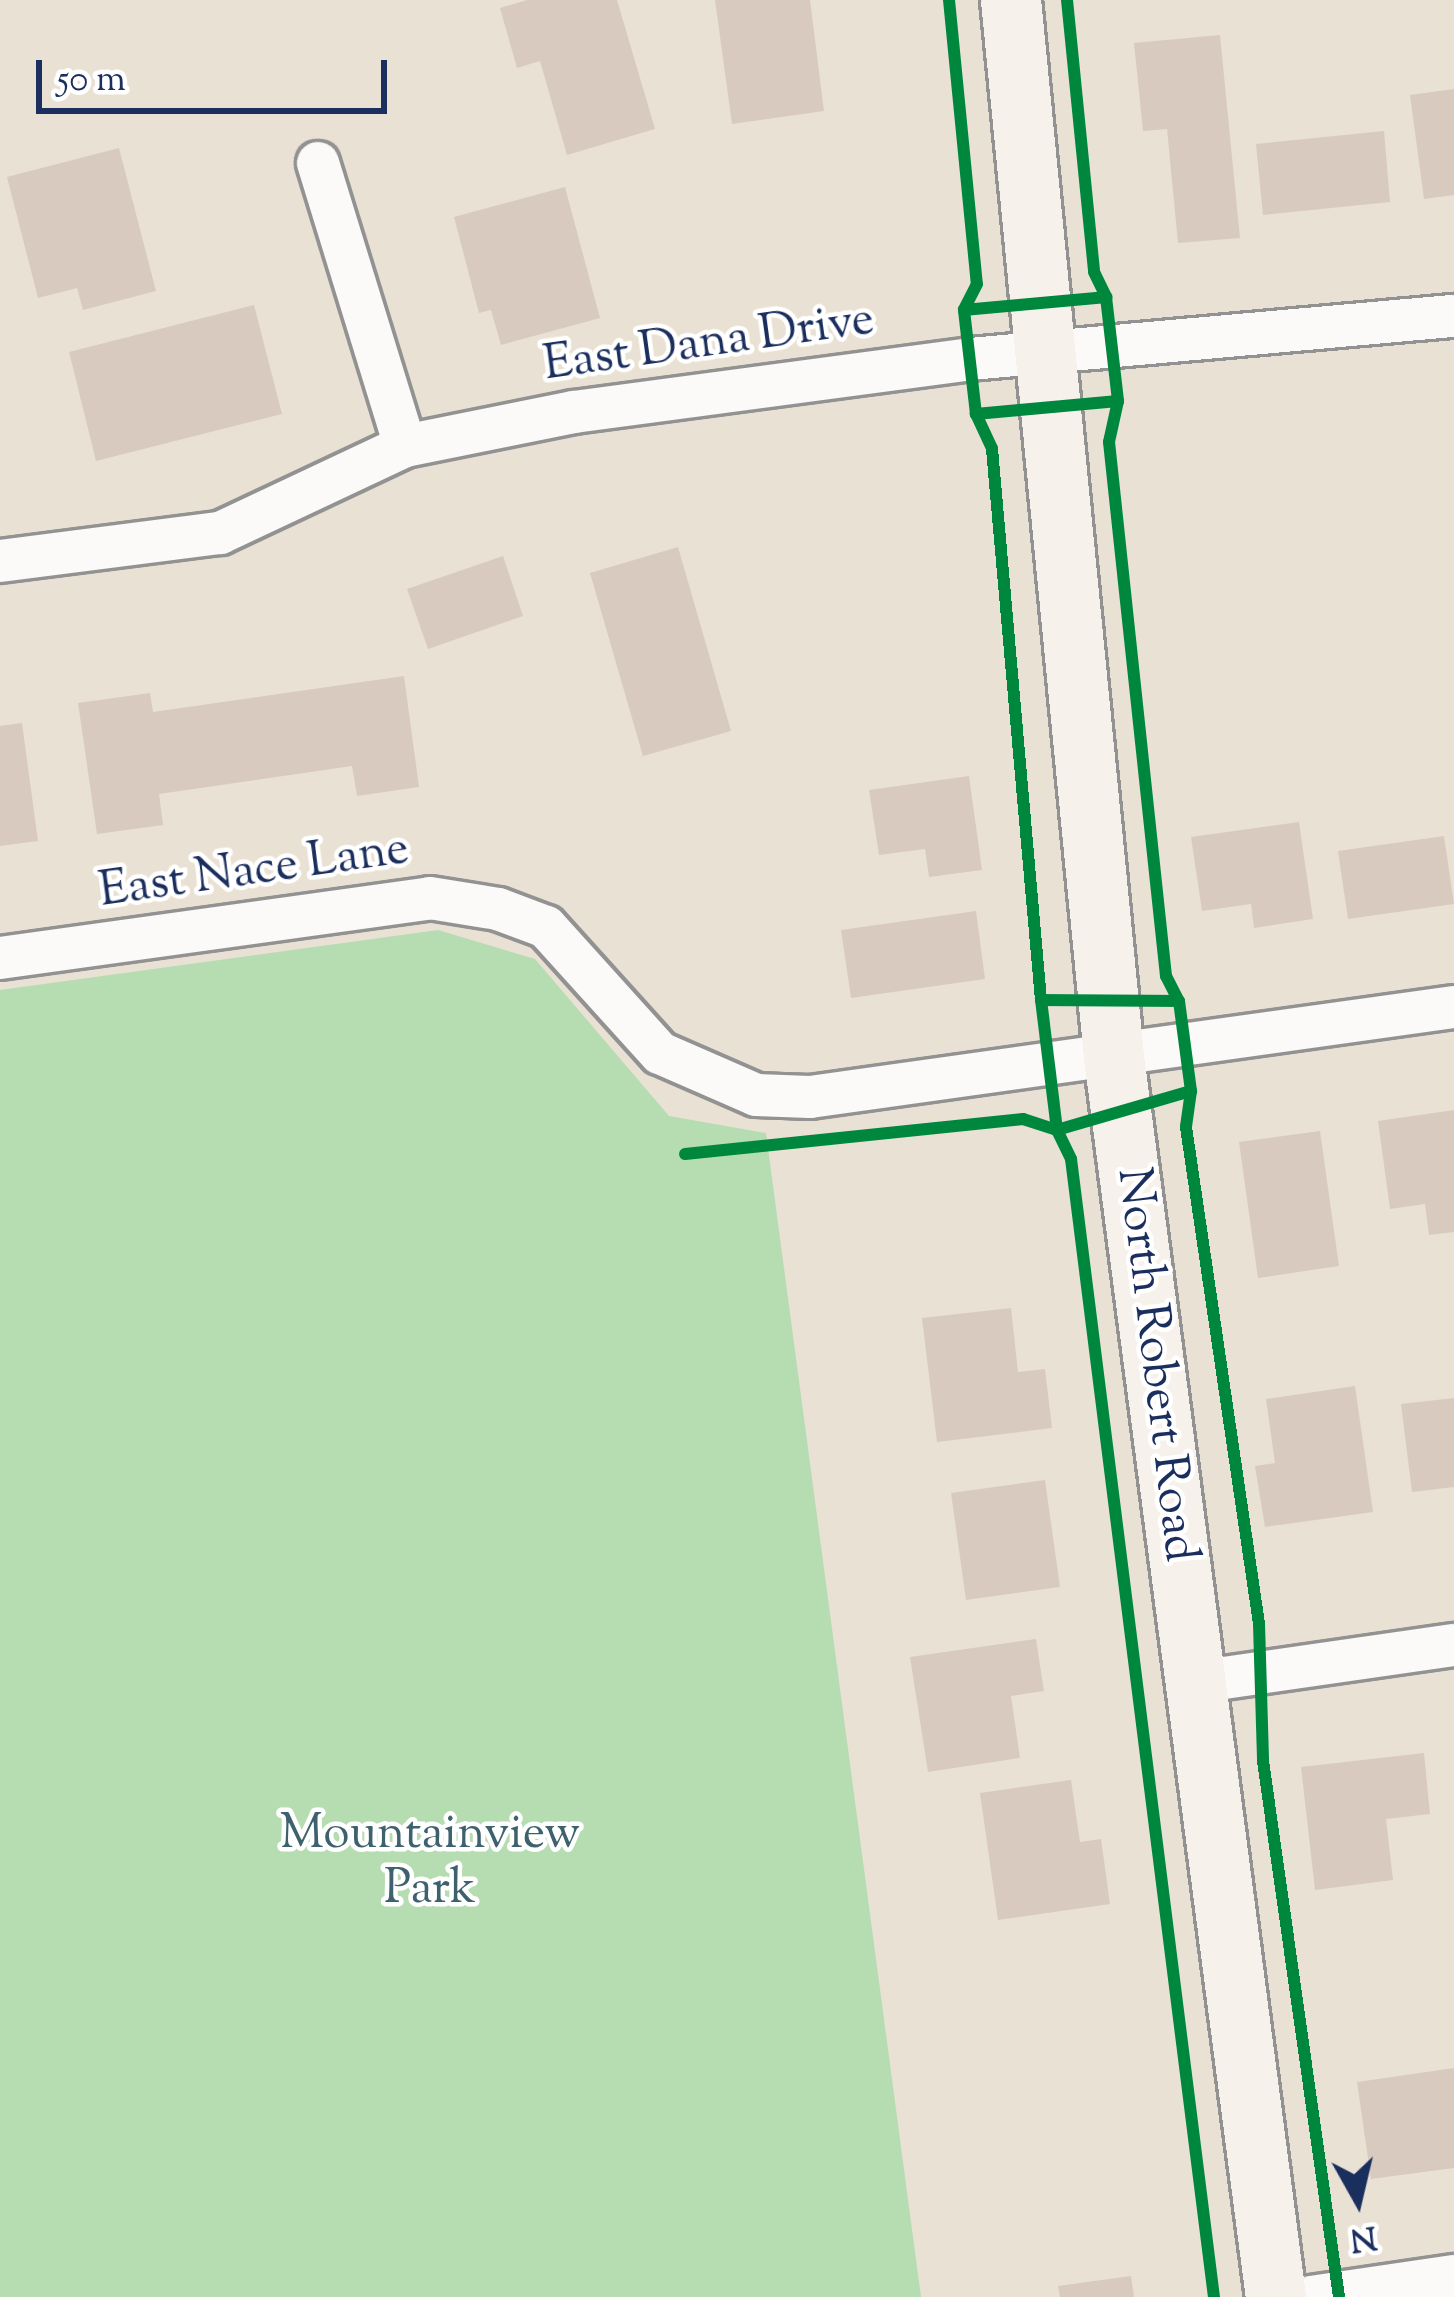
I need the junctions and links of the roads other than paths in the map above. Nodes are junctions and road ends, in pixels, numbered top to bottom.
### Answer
1 (1011, 0) edge
2 (318, 163) dead end
3 (1454, 316) edge
4 (1041, 355) junction
5 (405, 446) junction
6 (0, 561) edge
7 (0, 958) edge
8 (1454, 1007) edge
9 (1114, 1057) junction
10 (1454, 1645) edge
11 (1196, 1682) junction
12 (1454, 2276) edge
13 (1276, 2297) edge
14 (1311, 2297) edge

1 - 4 main road, North Robert Road
2 - 5 street
3 - 4 street, East Dana Drive
4 - 5 street, East Dana Drive
4 - 9 main road, North Robert Road
5 - 6 street, East Dana Drive
7 - 9 street, East Nace Lane
8 - 9 street, East Nace Lane
9 - 11 main road, North Robert Road
10 - 11 street
11 - 13 main road, North Robert Road
12 - 14 street

